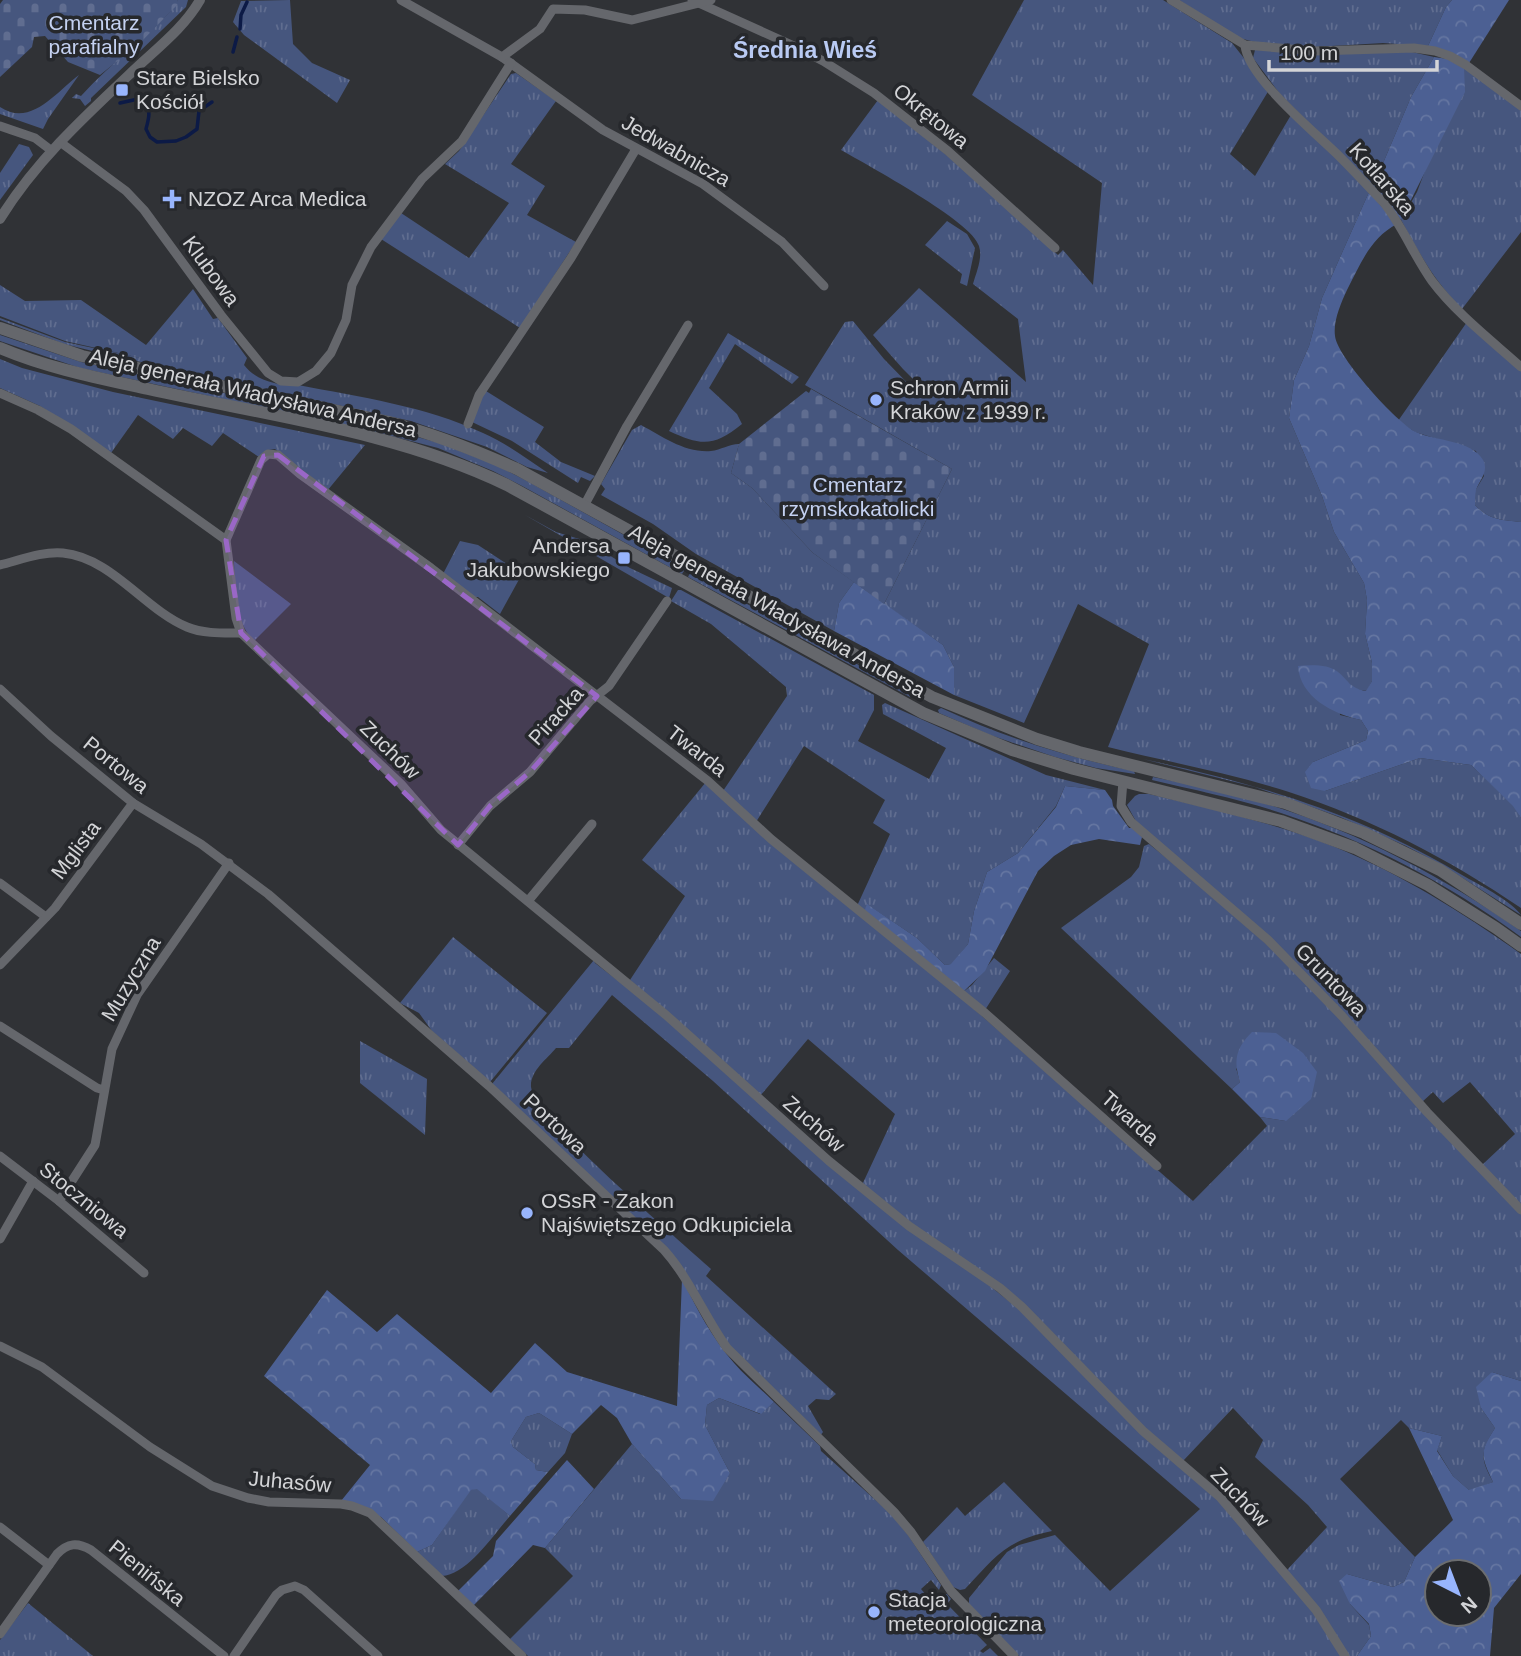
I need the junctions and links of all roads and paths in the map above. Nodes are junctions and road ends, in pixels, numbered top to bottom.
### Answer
1 (200, 0) edge
2 (401, 0) edge
3 (711, 0) edge
4 (1171, 0) edge
5 (697, 2) edge
6 (555, 4) edge
7 (1245, 45) junction
8 (502, 57) junction
9 (511, 63) junction
10 (1521, 106) edge
11 (0, 125) edge
12 (56, 147) junction
13 (636, 149) junction
14 (0, 219) edge
15 (1055, 248) dead end
16 (824, 286) dead end
17 (688, 324) dead end
18 (0, 328) edge
19 (0, 348) edge
20 (1521, 366) edge
21 (0, 393) edge
22 (468, 424) dead end
23 (584, 506) junction
24 (226, 540) junction
25 (0, 565) edge
26 (667, 601) dead end
27 (241, 633) junction
28 (0, 689) edge
29 (597, 696) junction
30 (1123, 781) junction
31 (133, 803) junction
32 (592, 824) dead end
33 (458, 845) junction
34 (229, 863) junction
35 (0, 883) edge
36 (528, 901) junction
37 (47, 917) junction
38 (1521, 923) edge
39 (1521, 946) edge
40 (0, 965) edge
41 (0, 1026) edge
42 (104, 1090) junction
43 (0, 1156) edge
44 (1157, 1166) dead end
45 (33, 1181) junction
46 (59, 1201) junction
47 (1521, 1210) edge
48 (0, 1239) edge
49 (144, 1273) dead end
50 (0, 1346) edge
51 (0, 1527) edge
52 (49, 1565) junction
53 (0, 1634) edge
54 (224, 1656) edge
55 (234, 1656) edge
56 (377, 1656) edge
57 (522, 1656) edge
58 (1014, 1656) edge
59 (1345, 1656) edge

1 - 12 street
2 - 8 street, Jedwabnicza
3 - 5 street
4 - 7 street
5 - 6 street
5 - 15 street, Okrętowa
6 - 8 street
7 - 10 street
7 - 20 street, Kotlarska
8 - 9 street, Jedwabnicza
9 - 12 street, Klubowa
9 - 13 street, Jedwabnicza
11 - 12 street, Klubowa
12 - 14 street
13 - 16 street, Jedwabnicza
13 - 22 street
17 - 23 street
18 - 23 main road, Aleja generała Władysława Andersa
19 - 30 main road, Aleja generała Władysława Andersa
21 - 24 street
23 - 38 main road, Aleja generała Władysława Andersa
24 - 27 street
24 - 29 street, Twarda
25 - 27 street
26 - 29 street, Piracka
27 - 33 street, Zuchów
28 - 31 street, Portowa
29 - 33 street, Piracka
29 - 44 street, Twarda
30 - 39 main road, Aleja generała Władysława Andersa
30 - 47 street, Gruntowa
31 - 34 street, Portowa
31 - 37 street, Mglista
32 - 36 street
33 - 36 street, Zuchów
34 - 42 street, Muzyczna
34 - 58 street, Portowa
35 - 37 street
36 - 59 street, Zuchów
37 - 40 street, Mglista
41 - 42 street
42 - 46 street, Muzyczna
43 - 45 street, Stoczniowa
45 - 46 street, Stoczniowa
45 - 48 street
46 - 49 street, Stoczniowa
50 - 57 street, Juhasów
51 - 52 street
52 - 53 street, Pienińska
52 - 54 street, Pienińska
55 - 56 street

